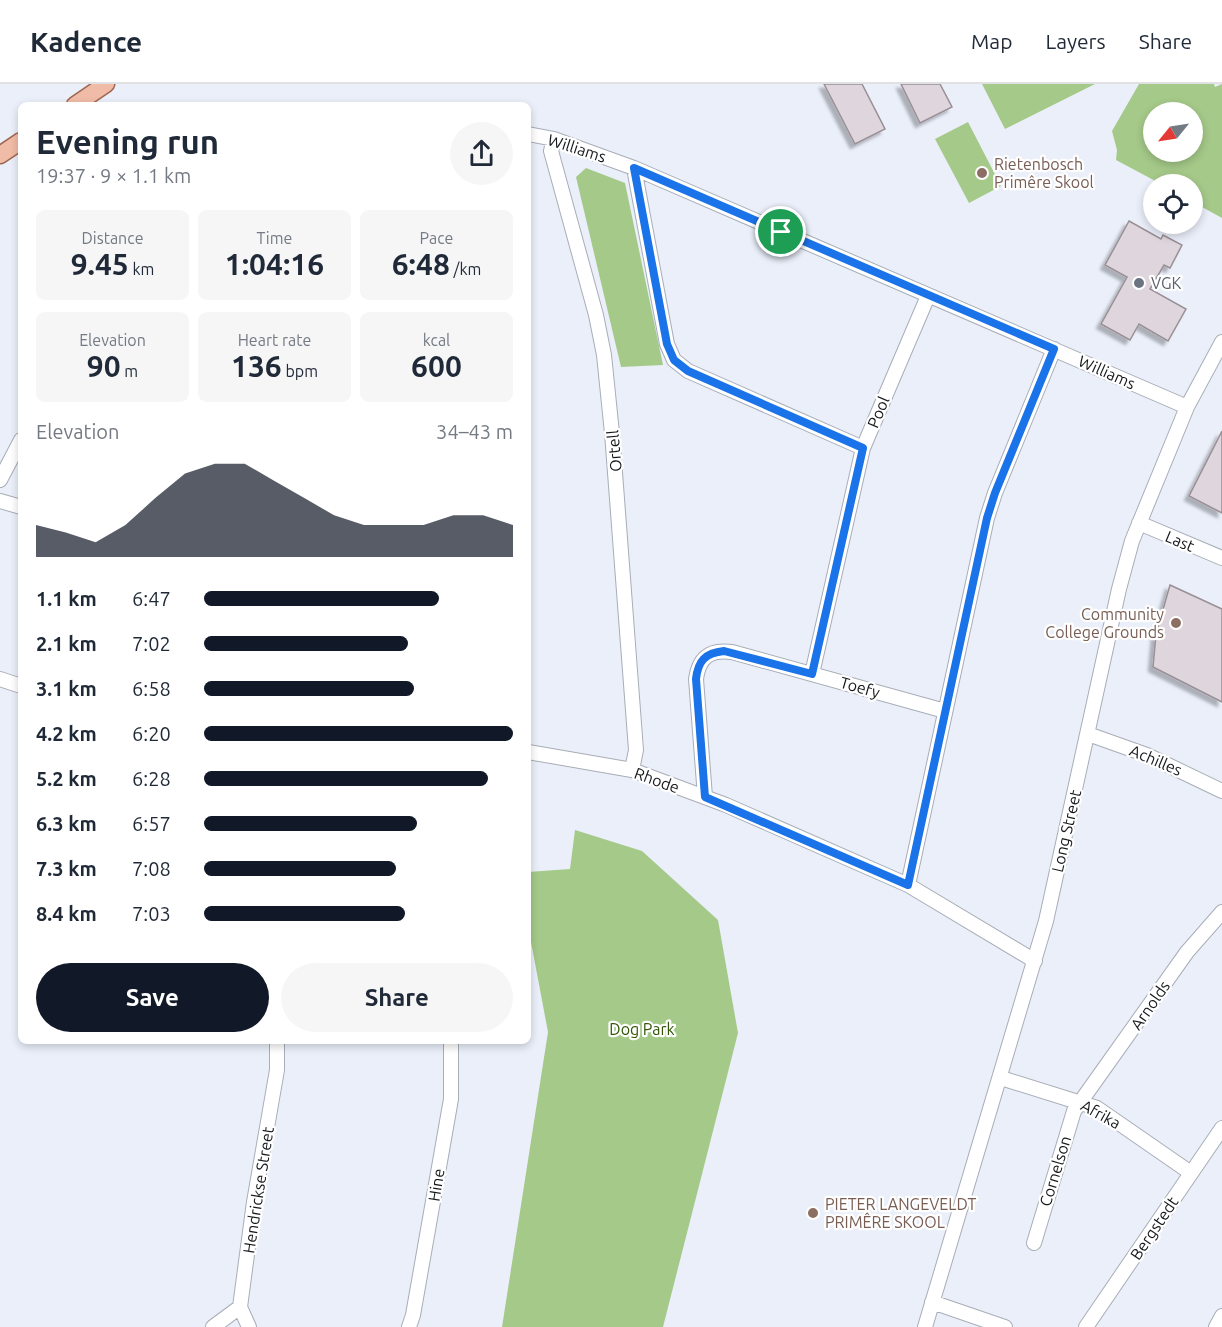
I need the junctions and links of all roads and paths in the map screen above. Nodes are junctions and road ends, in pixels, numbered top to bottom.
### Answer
1 (106, 84) edge
2 (79, 102) edge
3 (531, 135) edge
4 (554, 139) junction
5 (18, 143) edge
6 (0, 155) edge
7 (634, 168) junction
8 (928, 296) junction
9 (1222, 342) edge
10 (1054, 349) junction
11 (1187, 408) junction
12 (18, 446) edge
13 (863, 448) junction
14 (0, 480) edge
15 (0, 501) edge
16 (18, 506) edge
17 (1139, 523) junction
18 (1222, 558) edge
19 (812, 674) junction
20 (0, 679) edge
21 (18, 685) edge
22 (945, 711) junction
23 (1088, 734) junction
24 (531, 753) edge
25 (632, 770) junction
26 (1222, 791) edge
27 (705, 797) junction
28 (908, 885) junction
29 (1222, 912) edge
30 (1035, 961) junction
31 (277, 1044) edge
32 (451, 1044) edge
33 (1001, 1078) junction
34 (1082, 1102) junction
35 (1222, 1128) edge
36 (1191, 1173) junction
37 (1034, 1243) dead end
38 (932, 1302) junction
39 (240, 1307) junction
40 (1222, 1316) edge
41 (213, 1327) edge
42 (249, 1327) edge
43 (409, 1327) edge
44 (926, 1327) edge
45 (1005, 1327) edge
46 (1086, 1327) edge
47 (1216, 1327) edge

1 - 2 main road
3 - 4 street, Williams
4 - 7 street, Williams
4 - 25 street, Ortell
5 - 6 main road
7 - 8 street, Williams
7 - 13 street
8 - 10 street, Williams
8 - 13 street, Pool
9 - 11 street, Long Street
10 - 11 street, Williams
10 - 22 street
11 - 17 street, Long Street
12 - 14 street
13 - 19 street, Pool
15 - 16 street
17 - 18 street, Last
17 - 23 street, Long Street
19 - 22 street, Toefy
19 - 27 street, Toefy
20 - 21 street
22 - 28 street
23 - 26 street, Achilles
23 - 30 street, Long Street
24 - 25 street, Rhode
25 - 27 street, Rhode
27 - 28 street, Rhode
28 - 30 street, Rhode
29 - 34 street, Arnolds
30 - 33 street, Long Street
31 - 39 street, Hendrickse Street
32 - 43 street, Hine
33 - 34 street, Afrika
33 - 38 street, Long Street
34 - 36 street, Afrika
34 - 37 street, Cornelson
35 - 36 street, Bergstedt
36 - 46 street, Bergstedt
38 - 44 street, Long Street
38 - 45 street
39 - 41 street
39 - 42 street
40 - 47 street

